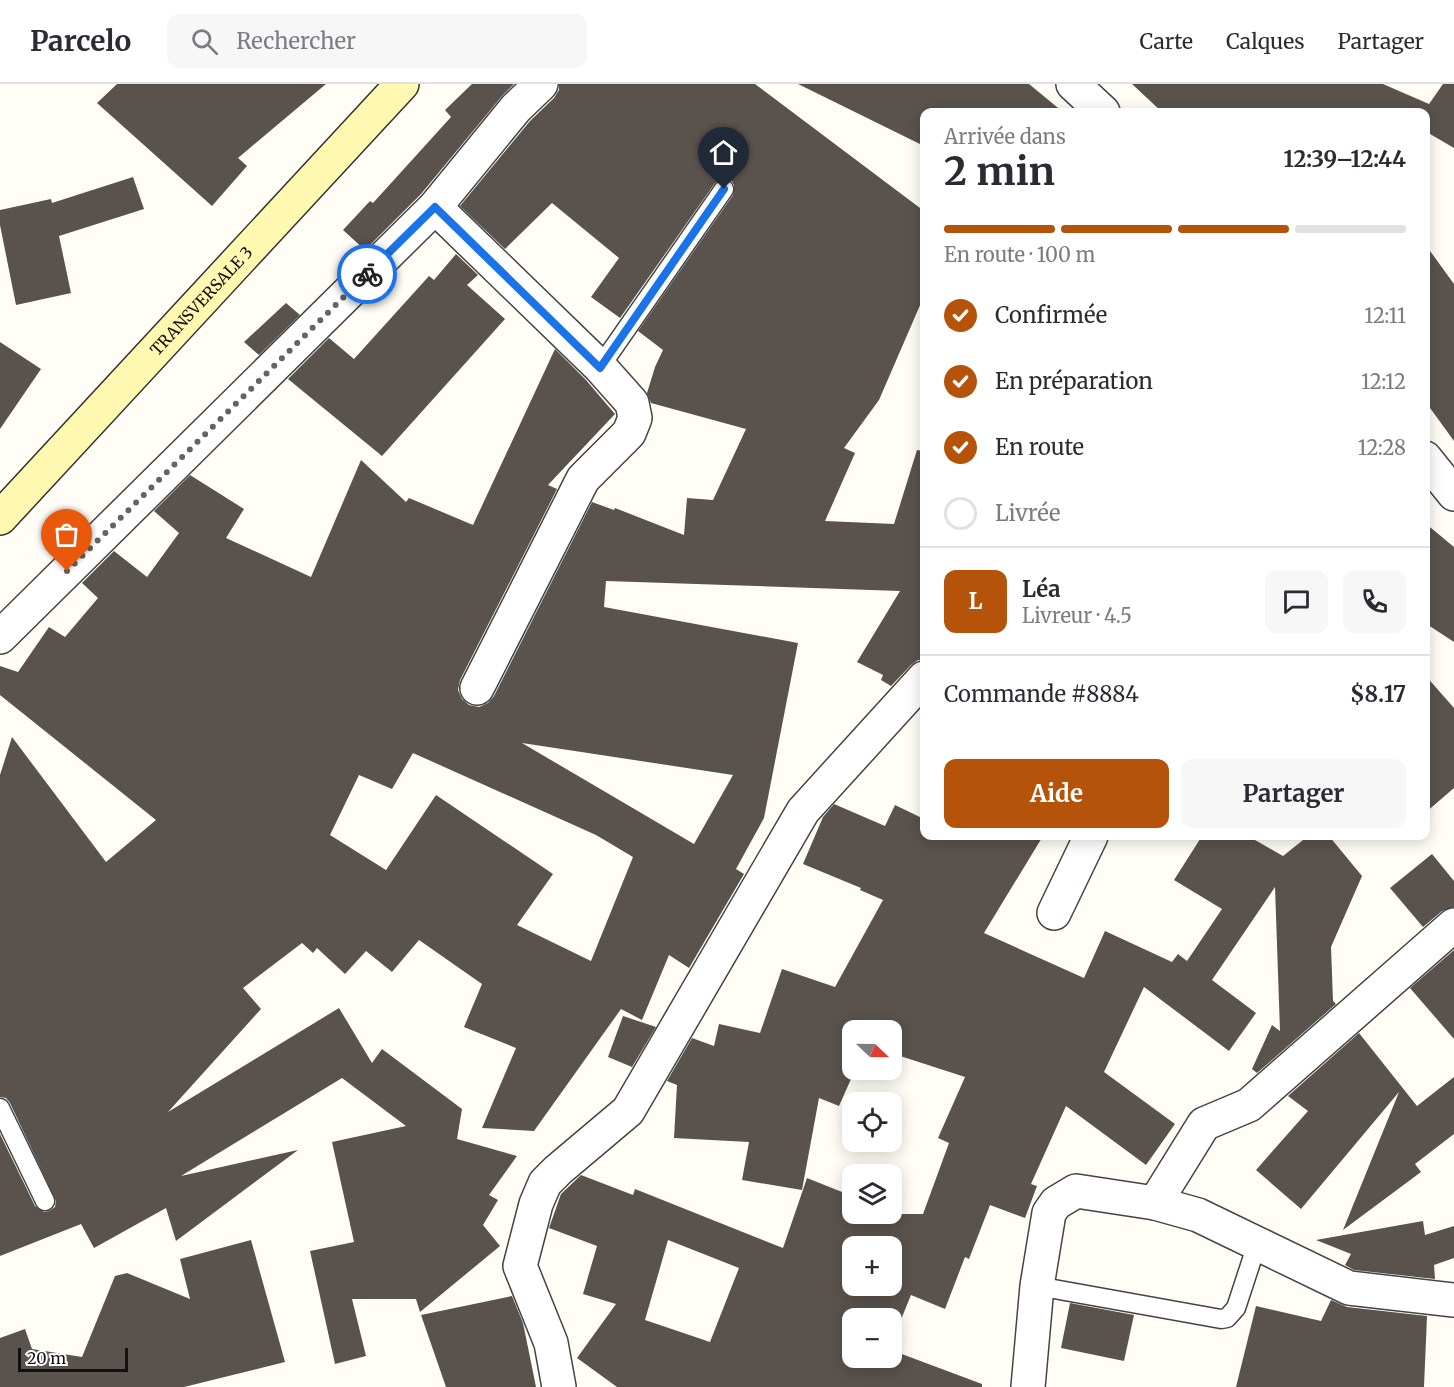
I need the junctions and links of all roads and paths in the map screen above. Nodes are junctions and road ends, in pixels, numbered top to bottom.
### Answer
1 (402, 84) edge
2 (541, 84) edge
3 (1072, 84) edge
4 (1099, 108) edge
5 (724, 189) dead end
6 (435, 207) junction
7 (600, 368) junction
8 (0, 518) edge
9 (0, 637) edge
10 (920, 682) edge
11 (477, 688) dead end
12 (1089, 840) edge
13 (1054, 913) dead end
14 (1454, 924) edge
15 (0, 1108) edge
16 (45, 1201) dead end
17 (1155, 1203) junction
18 (1257, 1244) junction
19 (1038, 1286) junction
20 (1454, 1300) edge
21 (559, 1387) edge
22 (1028, 1387) edge

1 - 8 main road, TRANSVERSALE 3
2 - 6 street
3 - 4 street
5 - 7 lane
6 - 7 street
6 - 9 street
7 - 11 street
10 - 21 street
12 - 13 street
14 - 17 street
15 - 16 lane
17 - 18 street
17 - 19 street
18 - 19 lane
18 - 20 street
19 - 22 street

